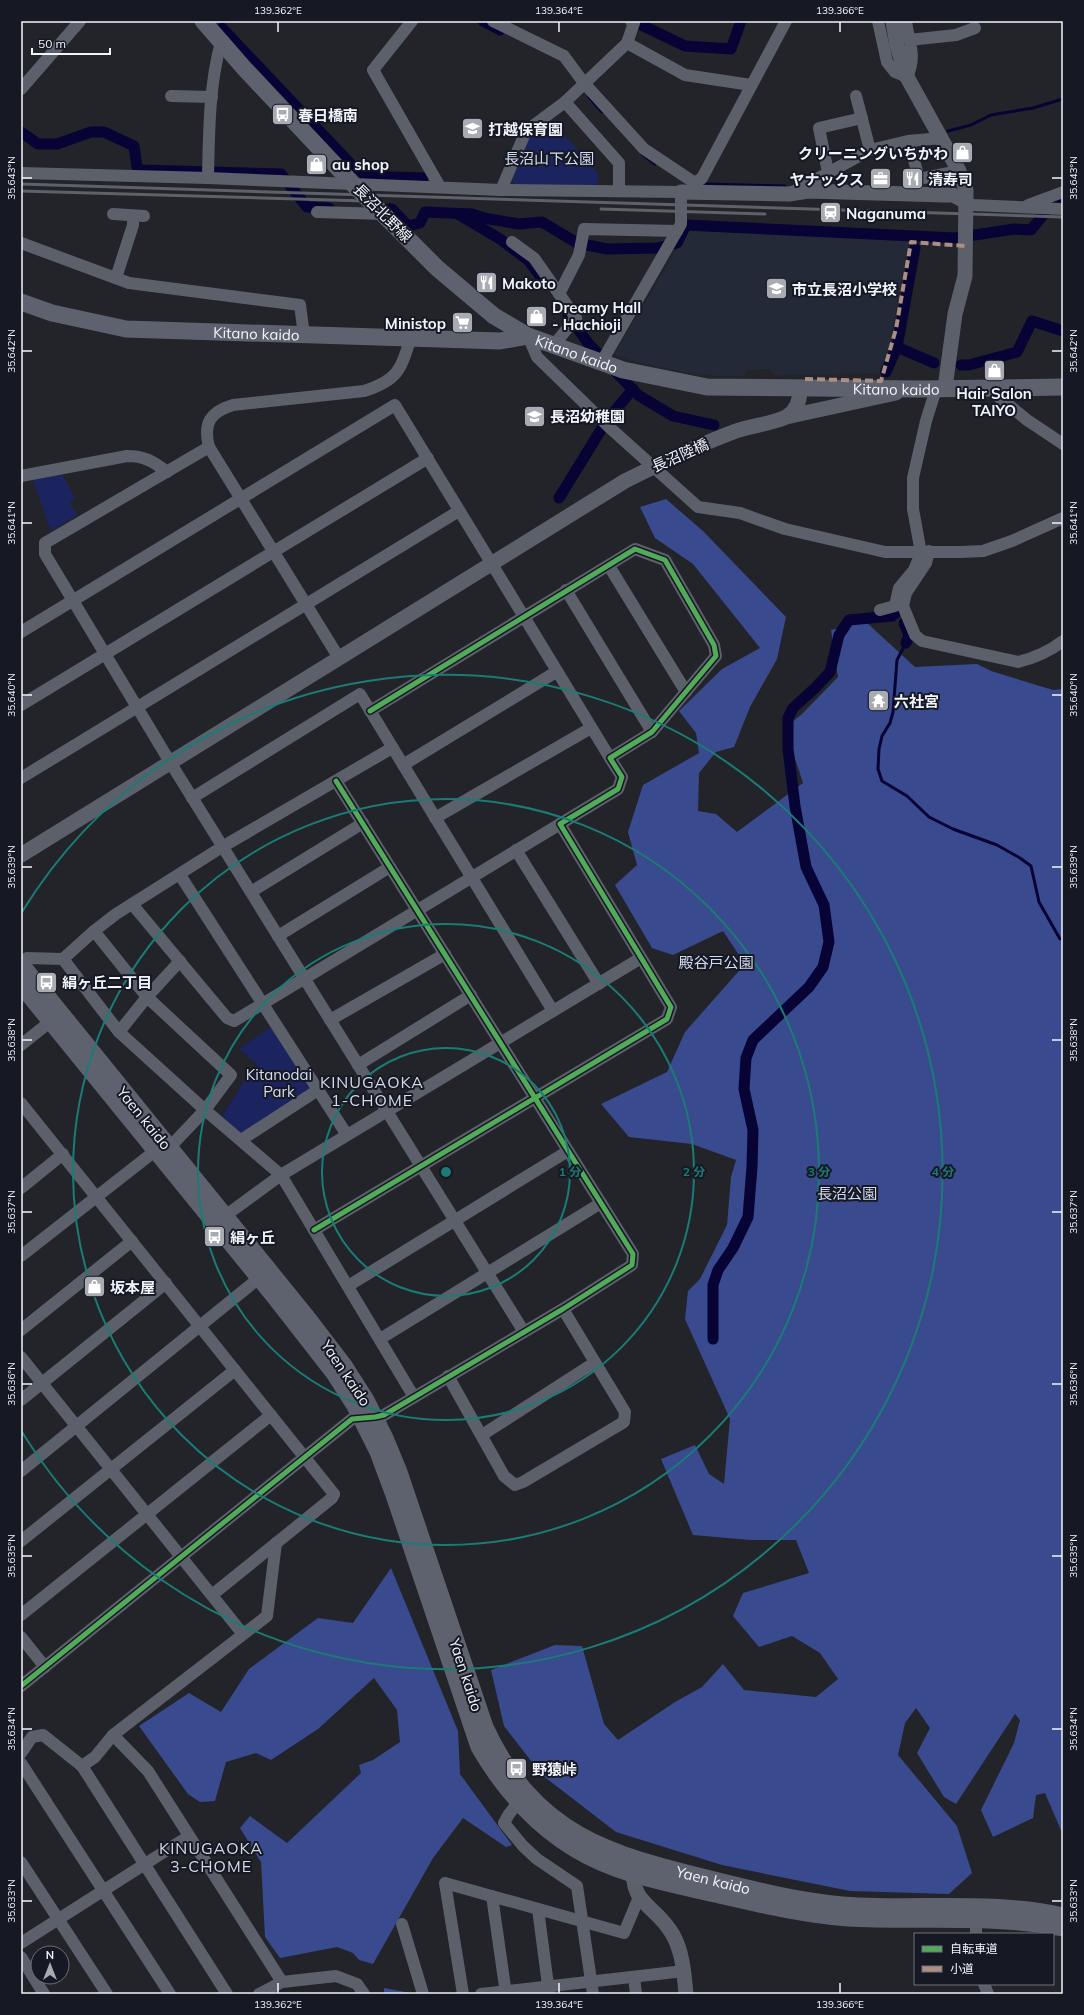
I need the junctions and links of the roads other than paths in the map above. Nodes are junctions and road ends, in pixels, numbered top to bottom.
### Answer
1 (80, 21) edge
2 (203, 21) edge
3 (412, 21) edge
4 (493, 21) edge
5 (631, 21) edge
6 (786, 21) edge
7 (878, 21) edge
8 (893, 21) edge
9 (906, 21) edge
10 (975, 28) dead end
11 (909, 40) junction
12 (221, 42) junction
13 (627, 43) junction
14 (907, 77) junction
15 (584, 83) junction
16 (751, 85) junction
17 (21, 88) edge
18 (171, 96) dead end
19 (856, 96) dead end
20 (212, 97) junction
21 (565, 102) junction
22 (862, 118) junction
23 (942, 138) junction
24 (909, 141) junction
25 (870, 150) junction
26 (960, 170) junction
27 (828, 172) junction
28 (21, 173) edge
29 (208, 178) junction
30 (353, 184) junction
31 (440, 187) junction
32 (501, 190) junction
33 (690, 190) junction
34 (619, 191) junction
35 (1063, 192) edge
36 (789, 194) junction
37 (966, 202) junction
38 (1022, 208) junction
39 (1063, 209) edge
40 (317, 212) dead end
41 (113, 214) dead end
42 (384, 214) junction
43 (677, 231) junction
44 (512, 242) dead end
45 (21, 243) edge
46 (116, 278) junction
47 (559, 294) junction
48 (21, 302) edge
49 (304, 335) junction
50 (528, 336) junction
51 (410, 339) junction
52 (553, 346) junction
53 (601, 363) junction
54 (1063, 387) edge
55 (997, 388) junction
56 (800, 389) junction
57 (934, 389) junction
58 (786, 417) junction
59 (1063, 444) edge
60 (210, 447) junction
61 (428, 458) junction
62 (167, 472) junction
63 (21, 476) edge
64 (241, 498) junction
65 (459, 511) junction
66 (1063, 518) edge
67 (274, 552) junction
68 (925, 552) junction
69 (609, 566) junction
70 (566, 590) junction
71 (73, 600) junction
72 (306, 604) junction
73 (880, 610) dead end
74 (524, 616) junction
75 (21, 632) edge
76 (1063, 641) edge
77 (105, 655) junction
78 (339, 658) junction
79 (556, 672) junction
80 (686, 692) junction
81 (21, 706) edge
82 (137, 706) junction
83 (370, 711) junction
84 (591, 728) junction
85 (652, 732) junction
86 (392, 748) junction
87 (610, 758) junction
88 (170, 762) junction
89 (403, 765) junction
90 (21, 778) edge
91 (336, 781) junction
92 (192, 798) junction
93 (435, 818) junction
94 (363, 823) junction
95 (560, 824) junction
96 (222, 847) junction
97 (516, 850) junction
98 (21, 855) edge
99 (390, 867) junction
100 (180, 875) junction
101 (471, 878) junction
102 (250, 892) junction
103 (132, 904) junction
104 (417, 910) junction
105 (94, 931) junction
106 (278, 936) junction
107 (445, 954) junction
108 (641, 958) junction
109 (63, 959) junction
110 (180, 961) junction
111 (21, 963) edge
112 (304, 978) junction
113 (599, 984) junction
114 (21, 985) edge
115 (471, 995) junction
116 (147, 996) junction
117 (262, 1003) junction
118 (553, 1011) junction
119 (330, 1020) junction
120 (51, 1021) junction
121 (119, 1032) junction
122 (500, 1043) junction
123 (21, 1045) edge
124 (358, 1065) junction
125 (318, 1090) junction
126 (535, 1098) junction
127 (21, 1103) edge
128 (205, 1110) junction
129 (387, 1111) junction
130 (25, 1116) edge
131 (347, 1135) junction
132 (241, 1140) junction
133 (162, 1149) junction
134 (568, 1150) junction
135 (63, 1154) junction
136 (421, 1166) junction
137 (281, 1175) junction
138 (21, 1188) edge
139 (96, 1197) junction
140 (601, 1202) junction
141 (225, 1216) junction
142 (454, 1220) junction
143 (314, 1230) junction
144 (132, 1241) junction
145 (21, 1256) edge
146 (487, 1273) junction
147 (264, 1274) junction
148 (166, 1284) junction
149 (348, 1286) junction
150 (563, 1309) junction
151 (200, 1326) junction
152 (21, 1330) edge
153 (524, 1332) junction
154 (380, 1339) junction
155 (21, 1356) edge
156 (594, 1363) junction
157 (235, 1370) junction
158 (448, 1376) junction
159 (42, 1383) junction
160 (414, 1397) junction
161 (21, 1400) edge
162 (271, 1414) junction
163 (368, 1417) junction
164 (77, 1425) junction
165 (482, 1435) junction
166 (305, 1456) junction
167 (111, 1469) junction
168 (21, 1471) edge
169 (334, 1494) junction
170 (147, 1514) junction
171 (21, 1541) edge
172 (276, 1543) junction
173 (181, 1557) junction
174 (212, 1595) junction
175 (21, 1615) edge
176 (242, 1633) junction
177 (21, 1638) edge
178 (45, 1667) junction
179 (21, 1686) edge
180 (114, 1735) junction
181 (21, 1753) edge
182 (21, 1763) edge
183 (82, 1766) junction
184 (518, 1803) junction
185 (188, 1836) junction
186 (21, 1862) edge
187 (145, 1864) junction
188 (634, 1867) junction
189 (103, 1890) junction
190 (492, 1896) junction
191 (639, 1897) junction
192 (538, 1909) junction
193 (1063, 1916) edge
194 (58, 1919) junction
195 (582, 1921) junction
196 (402, 1924) dead end
197 (976, 1926) edge
198 (1063, 1928) edge
199 (21, 1943) edge
200 (21, 1957) edge
201 (684, 1971) junction
202 (634, 1976) junction
203 (591, 1981) junction
204 (282, 1982) junction
205 (549, 1990) edge
206 (506, 1993) edge
207 (44, 1994) edge
208 (106, 1994) edge
209 (170, 1994) edge
210 (227, 1994) edge
211 (260, 1994) edge
212 (364, 1994) edge
213 (423, 1994) edge
214 (463, 1994) edge
215 (481, 1994) edge
216 (593, 1994) edge
217 (636, 1994) edge
218 (686, 1994) edge

1 - 17 street
2 - 12 main road, 長沼北野線
3 - 31 street
4 - 15 street
5 - 13 street
6 - 16 street
7 - 14 street
8 - 14 street
9 - 11 street
10 - 11 street
11 - 14 street
12 - 20 street
12 - 30 main road, 長沼北野線
13 - 15 street
13 - 16 street
14 - 23 street
15 - 21 street
15 - 33 street
16 - 33 street
18 - 20 street
19 - 22 street
20 - 29 street
21 - 32 street
21 - 34 street
22 - 25 street
22 - 27 street
23 - 24 street
23 - 26 street
24 - 25 street
24 - 26 street
25 - 27 street
26 - 37 street
27 - 36 street
28 - 29 street
29 - 30 street
30 - 31 street
30 - 42 main road, 長沼北野線
31 - 32 street
32 - 34 street
33 - 34 street
33 - 36 street
33 - 43 street
35 - 38 street
36 - 37 street
37 - 38 street
37 - 57 street
38 - 39 street
40 - 42 street
41 - 46 street
42 - 50 main road, 長沼北野線
43 - 47 street
43 - 53 street
44 - 47 street
45 - 46 street
46 - 49 street
47 - 52 street
48 - 49 main road, Kitano kaido
49 - 51 main road, Kitano kaido
50 - 51 main road, Kitano kaido
50 - 52 main road, Kitano kaido
50 - 68 street
51 - 60 street
52 - 53 main road, Kitano kaido
53 - 56 main road, Kitano kaido
54 - 55 main road, Kitano kaido
55 - 57 main road, Kitano kaido
55 - 59 street
56 - 57 main road, Kitano kaido
56 - 58 street
57 - 58 street, 長沼陸橋
57 - 68 street
58 - 78 street, 長沼陸橋
60 - 62 street
60 - 64 street
61 - 64 street
61 - 65 street
61 - 67 street
62 - 63 street
62 - 71 street
64 - 67 street
64 - 71 street
65 - 72 street
65 - 74 street
66 - 68 street
67 - 72 street
67 - 77 street
68 - 73 street
68 - 76 street
69 - 70 street
69 - 80 street
69 - 80 street
70 - 74 street
70 - 85 street
71 - 75 street
71 - 77 street
72 - 78 street
72 - 82 street
74 - 79 street
74 - 83 street
77 - 81 street
77 - 82 street
78 - 88 street, 長沼陸橋
79 - 84 street
79 - 89 street
80 - 85 street
82 - 88 street
82 - 90 street
83 - 86 street
83 - 92 street
84 - 87 street
84 - 93 street
85 - 87 street
86 - 89 street
86 - 91 street
87 - 95 street
88 - 92 street
88 - 98 street, 長沼陸橋
89 - 93 street
91 - 94 street
91 - 96 street
92 - 96 street
93 - 101 street
94 - 99 street
94 - 102 street
95 - 97 street
95 - 108 street
96 - 100 street
96 - 102 street
97 - 101 street
97 - 113 street
99 - 104 street
99 - 106 street
100 - 103 street
100 - 117 street
101 - 104 street
101 - 118 street
102 - 106 street
103 - 105 street
103 - 110 street
104 - 107 street
104 - 112 street
105 - 109 street
105 - 116 street
106 - 112 street
107 - 115 street
107 - 119 street
108 - 113 street
108 - 126 street
109 - 111 street
109 - 121 street
110 - 116 street
110 - 117 street
111 - 133 main road, Yaen kaido
112 - 117 street
112 - 119 street
113 - 118 street
114 - 120 main road, Yaen kaido
115 - 122 street
115 - 124 street
116 - 121 street
116 - 128 street
117 - 125 street
118 - 122 street
119 - 124 street
120 - 123 street
120 - 133 main road, Yaen kaido
121 - 128 street
122 - 126 street
122 - 129 street
124 - 129 street
125 - 131 street
125 - 132 street
126 - 134 street
126 - 136 street
127 - 130 street
128 - 132 street
128 - 133 street
129 - 131 street
129 - 136 street
130 - 135 street
131 - 137 street
132 - 137 street
133 - 139 street
133 - 141 main road, Yaen kaido
133 - 147 main road, Yaen kaido
134 - 140 street
134 - 142 street
135 - 138 street
135 - 139 street
136 - 142 street
136 - 143 street
137 - 141 street
137 - 143 street
139 - 144 street
139 - 145 street
140 - 146 street
140 - 150 street
141 - 147 main road, Yaen kaido
142 - 146 street
142 - 149 street
143 - 149 street
144 - 148 street
144 - 152 street
146 - 153 street
146 - 154 street
147 - 151 street
147 - 163 main road, Yaen kaido
148 - 151 street
148 - 159 street
149 - 154 street
150 - 153 street
150 - 156 street
151 - 157 street
151 - 164 street
153 - 158 street
154 - 160 street
155 - 159 street
156 - 165 street
156 - 165 street
157 - 162 street
157 - 167 street
158 - 160 street
158 - 165 street
159 - 161 street
159 - 164 street
160 - 163 street
162 - 166 street
162 - 170 street
163 - 166 street
163 - 184 main road, Yaen kaido
163 - 188 main road, Yaen kaido
164 - 167 street
164 - 168 street
166 - 169 street
166 - 173 street
167 - 170 street
167 - 171 street
169 - 172 street
169 - 174 street
170 - 173 street
170 - 175 street
172 - 174 street
172 - 176 street
173 - 174 street
173 - 178 street
174 - 176 street
176 - 180 street
177 - 178 street
178 - 179 street
180 - 183 street
180 - 185 street
181 - 183 street
182 - 189 street
183 - 187 street
184 - 188 main road, Yaen kaido
184 - 195 street
185 - 187 street
185 - 204 street
186 - 194 street
187 - 189 street
187 - 210 street
188 - 191 street
188 - 193 main road, Yaen kaido
188 - 197 main road, Yaen kaido
189 - 194 street
189 - 209 street
190 - 192 street
190 - 206 street
190 - 214 street
191 - 195 street
191 - 201 street
192 - 195 street
192 - 205 street
194 - 199 street
194 - 208 street
195 - 203 street
196 - 213 street
197 - 198 main road, Yaen kaido
200 - 207 street
201 - 202 street
201 - 218 street
202 - 203 street
202 - 217 street
203 - 205 street
203 - 216 street
204 - 211 street
204 - 212 street
205 - 206 street
206 - 215 street

